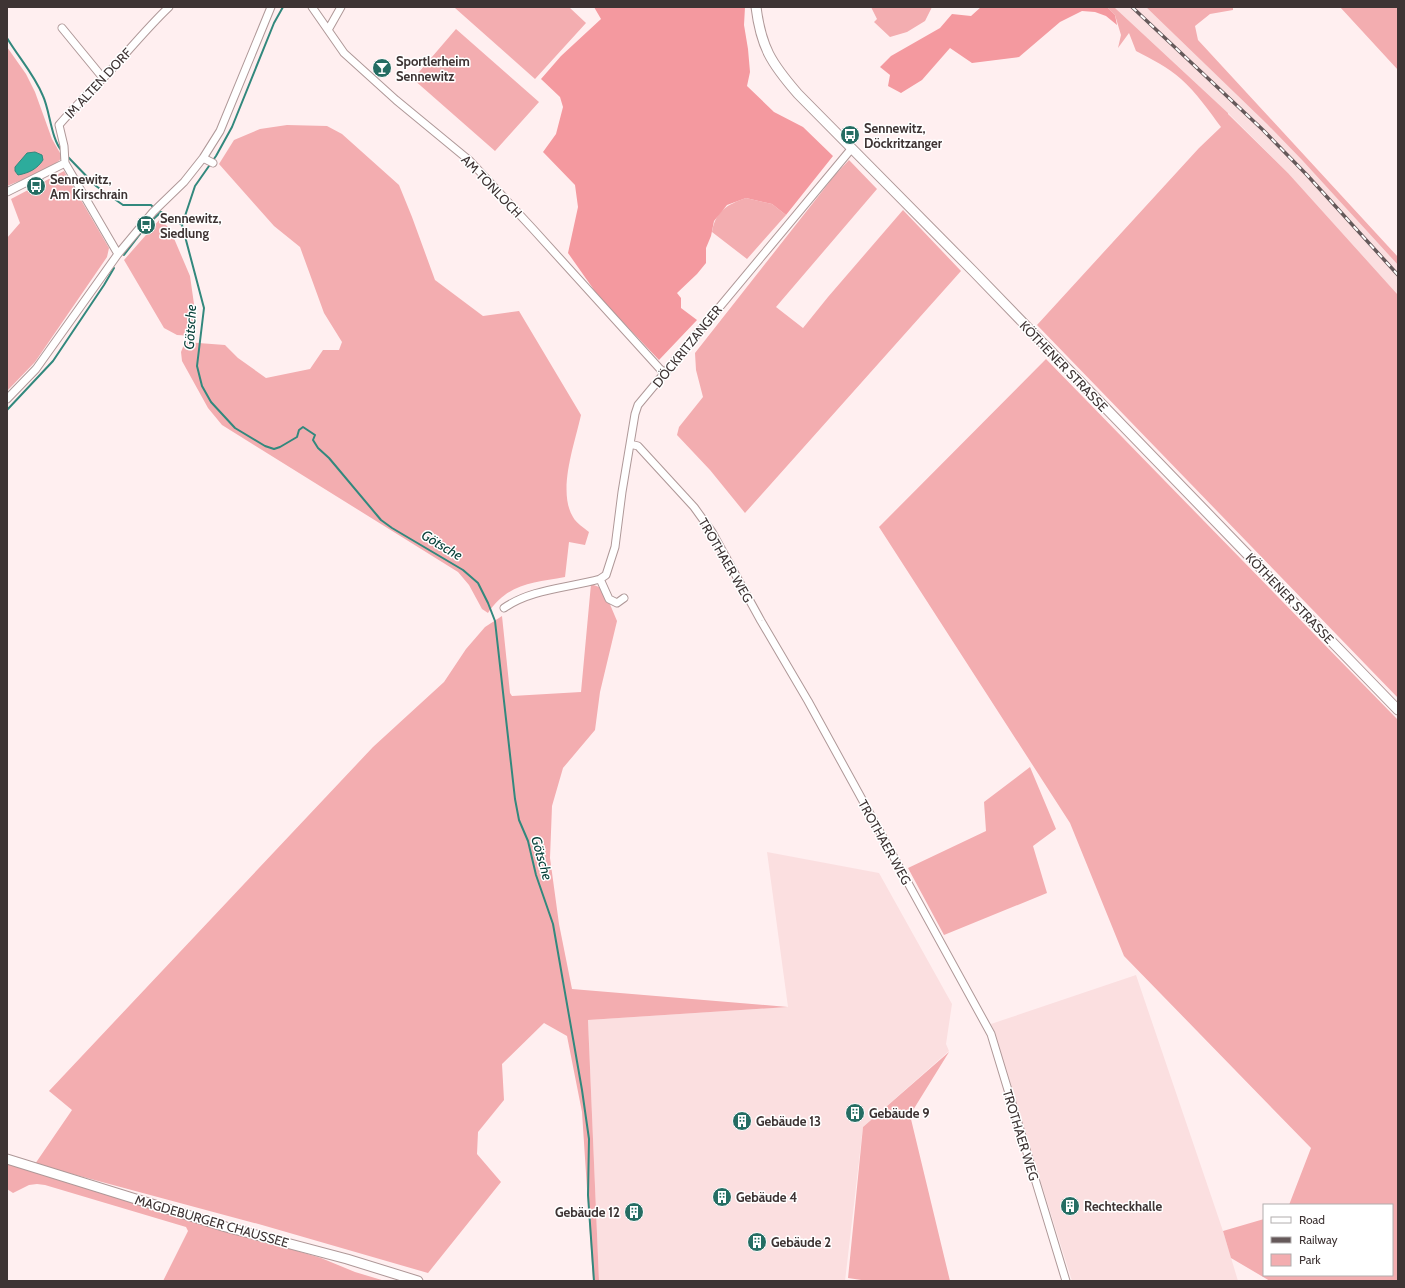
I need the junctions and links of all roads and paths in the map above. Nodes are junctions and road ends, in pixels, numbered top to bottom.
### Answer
1 (169, 7) edge
2 (271, 7) edge
3 (312, 7) edge
4 (341, 7) edge
5 (756, 7) edge
6 (62, 28) dead end
7 (328, 30) junction
8 (103, 78) junction
9 (852, 148) junction
10 (65, 163) junction
11 (7, 192) edge
12 (118, 254) junction
13 (666, 374) junction
14 (7, 399) edge
15 (630, 444) junction
16 (600, 579) junction
17 (624, 598) dead end
18 (504, 608) dead end
19 (1398, 710) edge
20 (7, 1159) edge
21 (418, 1281) edge
22 (1066, 1281) edge

1 - 8 street, IM ALTEN DORF
2 - 12 street
3 - 7 street, AM TONLOCH
4 - 7 street
5 - 9 main road, KÖTHENER STRASSE
6 - 8 street
7 - 13 street, AM TONLOCH
8 - 10 street, IM ALTEN DORF
9 - 13 street, DÖCKRITZANGER
9 - 19 main road, KÖTHENER STRASSE
10 - 11 street
10 - 12 street, IM ALTEN DORF
12 - 14 street
13 - 15 street, DÖCKRITZANGER
15 - 16 street, DÖCKRITZANGER
15 - 22 street, TROTHAER WEG
16 - 17 street
16 - 18 street
20 - 21 main road, MAGDEBURGER CHAUSSEE

